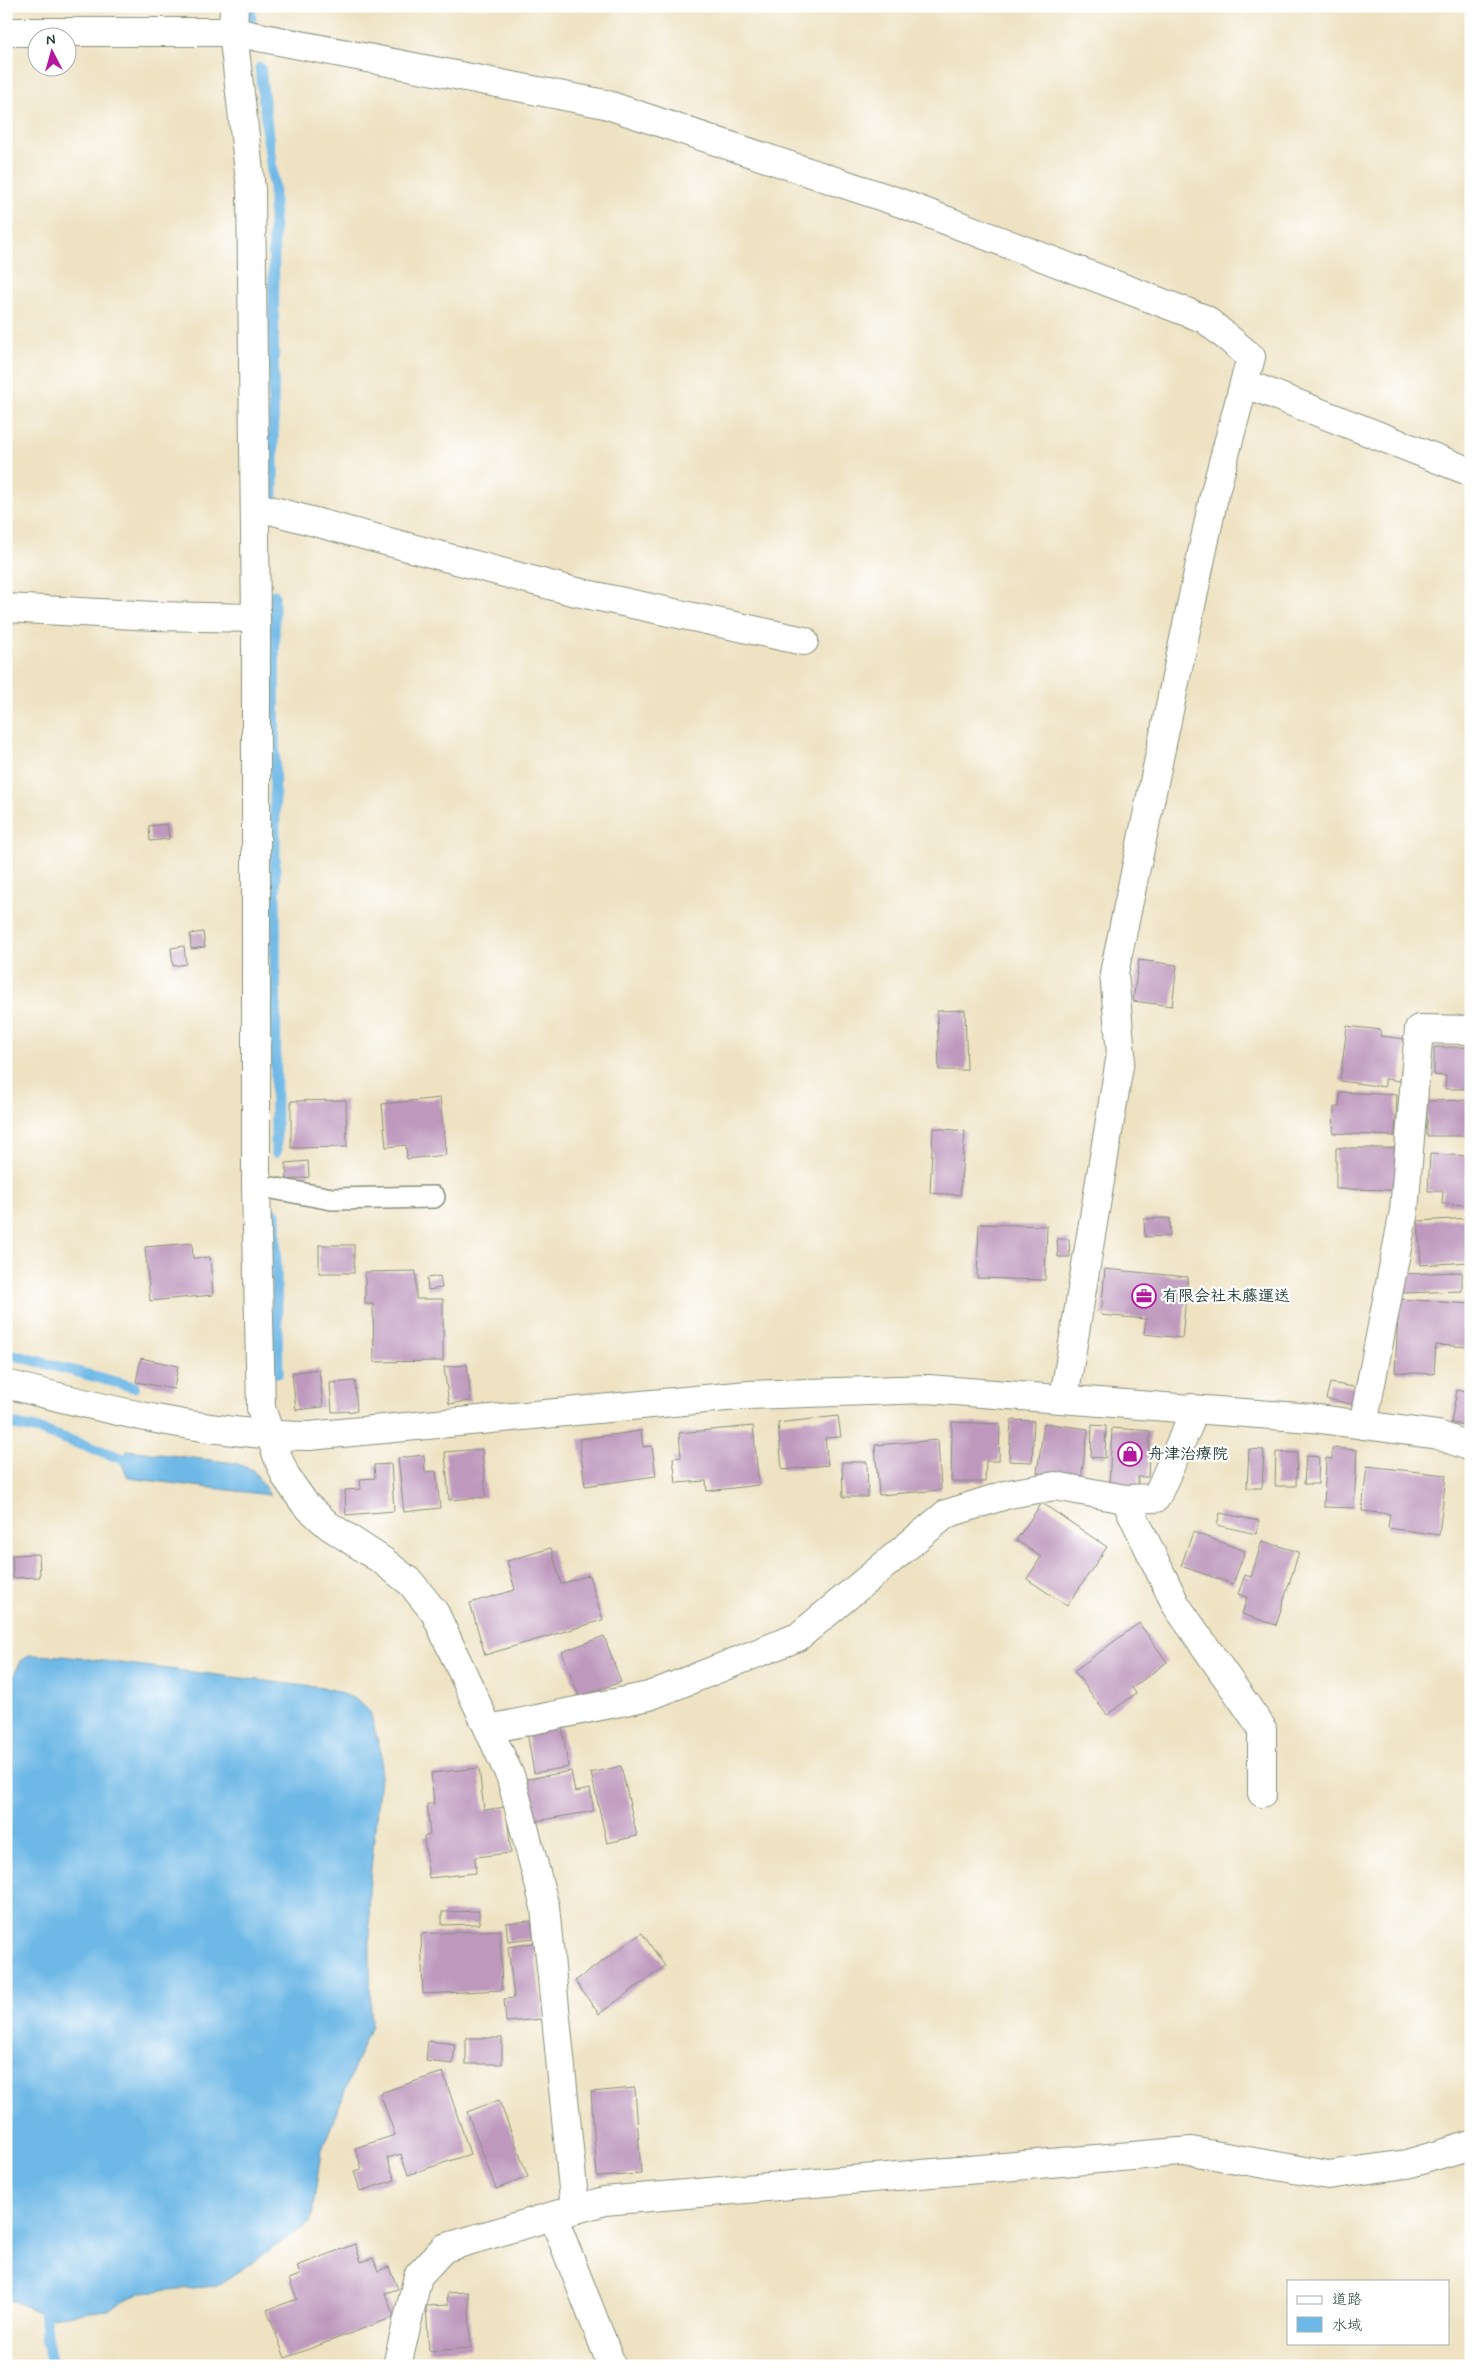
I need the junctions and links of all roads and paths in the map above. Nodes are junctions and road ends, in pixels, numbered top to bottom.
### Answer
1 (234, 19) edge
2 (6, 32) edge
3 (1244, 383) junction
4 (1471, 472) edge
5 (255, 506) junction
6 (6, 608) edge
7 (256, 618) junction
8 (804, 641) dead end
9 (1471, 1030) edge
10 (256, 1185) junction
11 (434, 1197) dead end
12 (6, 1384) edge
13 (1064, 1398) junction
14 (1191, 1408) junction
15 (1363, 1425) junction
16 (270, 1436) junction
17 (1471, 1447) edge
18 (1125, 1500) junction
19 (489, 1729) junction
20 (1262, 1793) dead end
21 (1471, 2145) edge
22 (564, 2213) junction
23 (397, 2366) edge
24 (612, 2366) edge

1 - 2 street
1 - 3 street
1 - 5 street
3 - 4 street
3 - 13 street
5 - 7 street
5 - 8 street
6 - 7 street
7 - 10 street
9 - 15 street
10 - 11 lane
10 - 16 street
12 - 16 street
13 - 14 street
13 - 16 street
14 - 15 street
14 - 18 street
15 - 17 street
16 - 19 street
18 - 19 street
18 - 20 street
19 - 22 street
21 - 22 street
22 - 23 street
22 - 24 street

